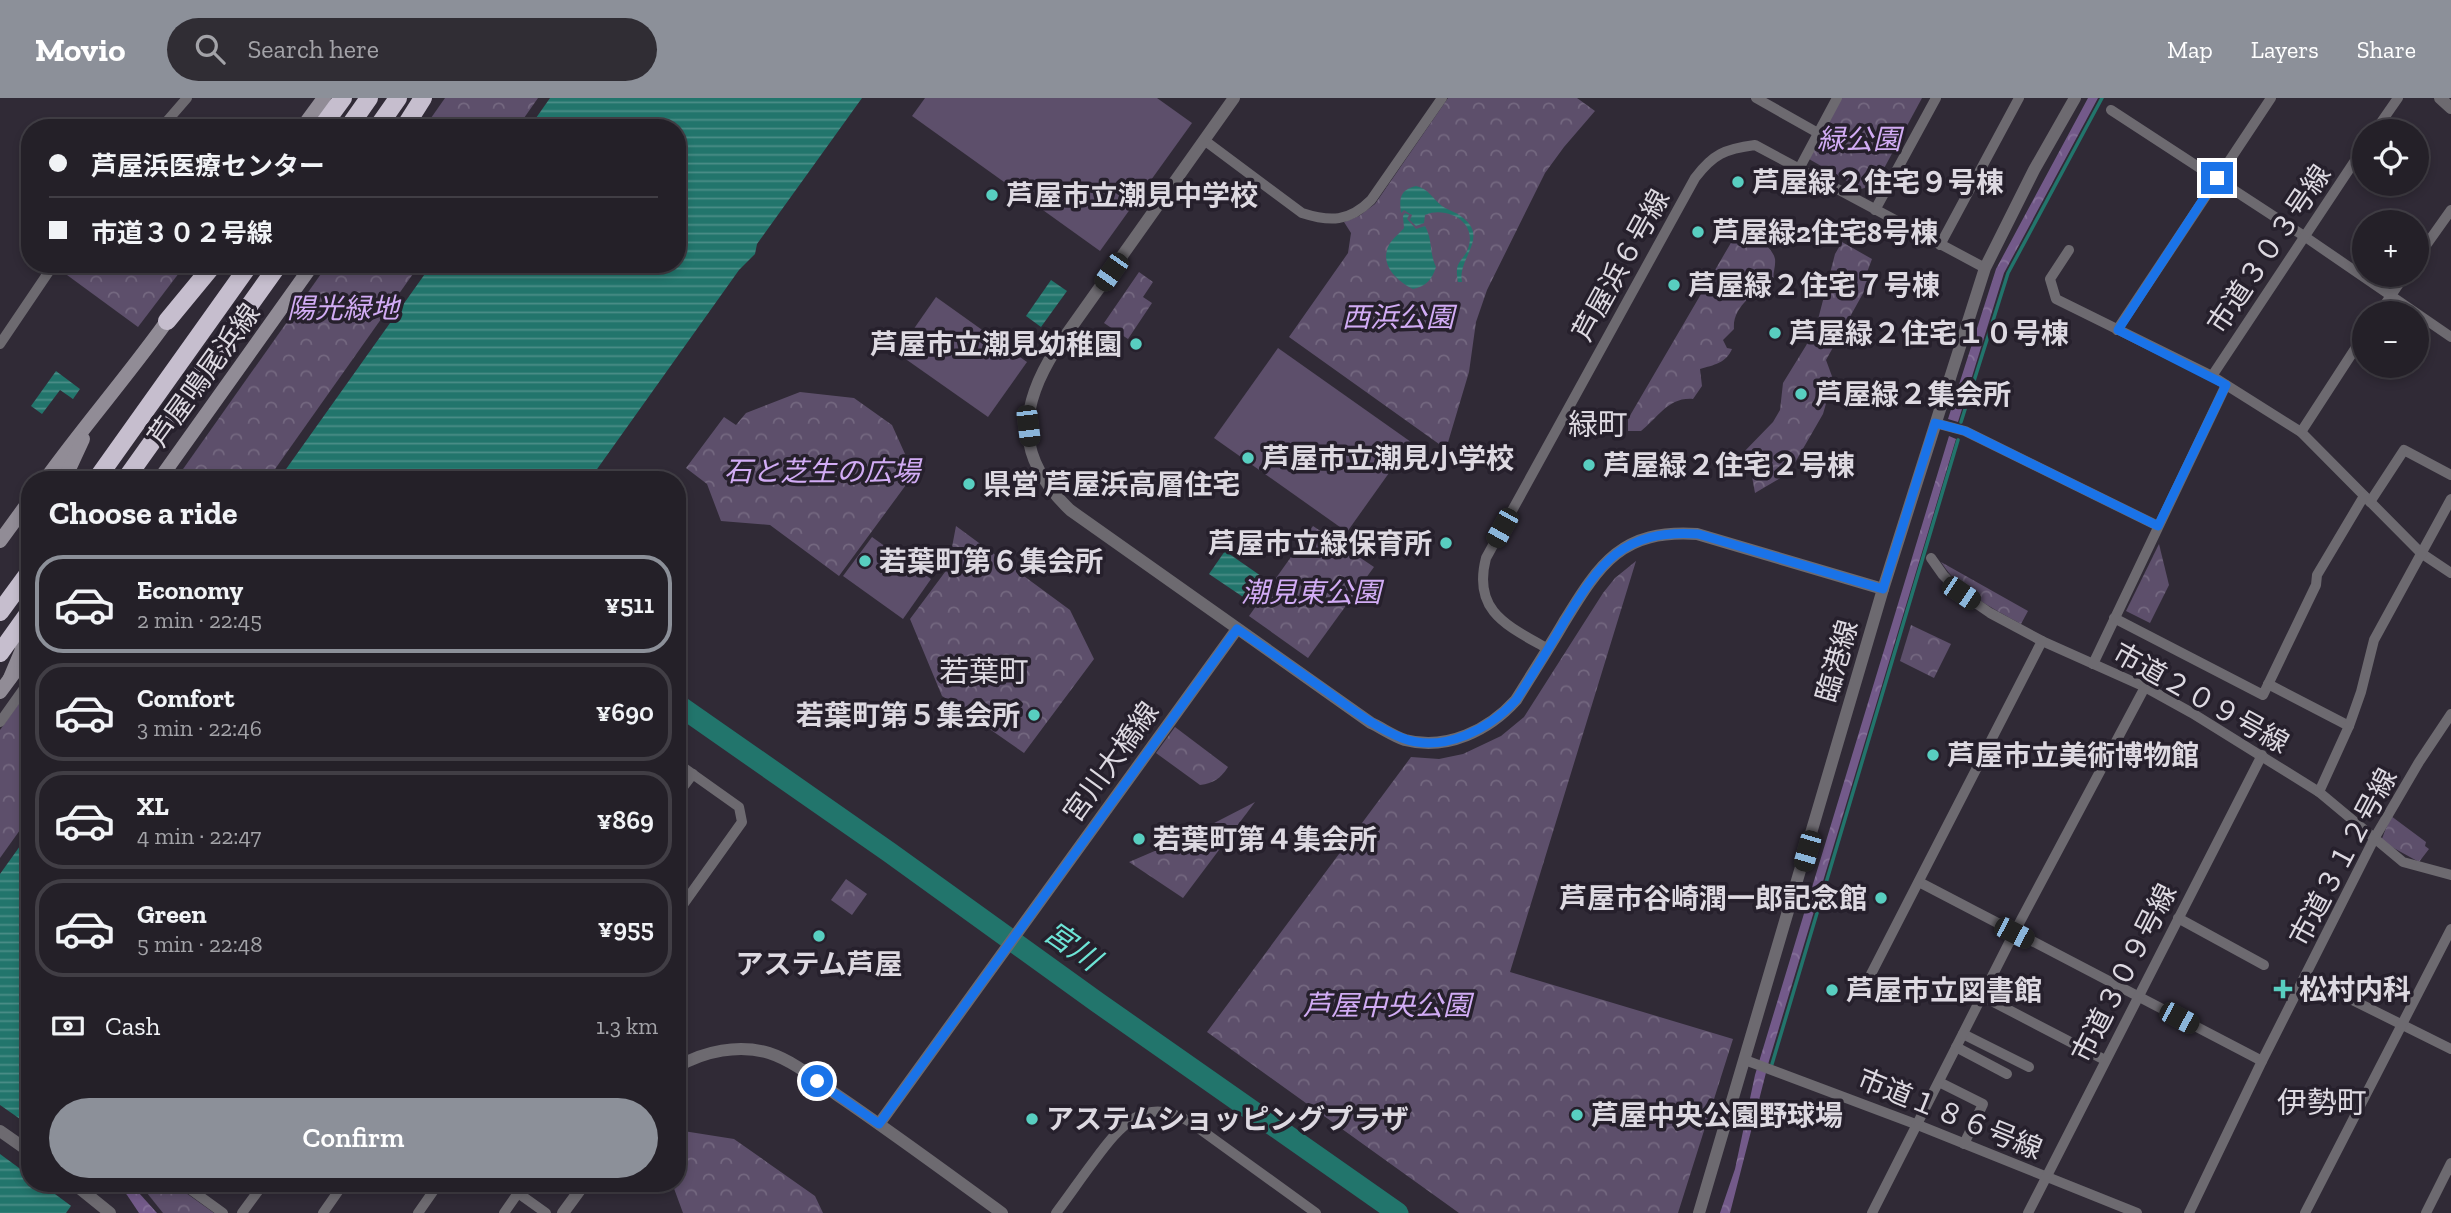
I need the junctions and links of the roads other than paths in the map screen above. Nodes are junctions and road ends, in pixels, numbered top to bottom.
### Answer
1 (187, 98) edge
2 (324, 98) edge
3 (343, 98) edge
4 (369, 98) edge
5 (398, 98) edge
6 (423, 98) edge
7 (432, 98) edge
8 (1234, 98) edge
9 (1442, 98) edge
10 (1756, 98) edge
11 (1837, 98) edge
12 (1936, 98) edge
13 (2019, 98) edge
14 (2075, 98) edge
15 (2271, 98) edge
16 (2398, 98) edge
17 (2440, 98) edge
18 (2451, 108) edge
19 (2111, 110) dead end
20 (170, 119) edge
21 (309, 119) edge
22 (328, 119) edge
23 (354, 119) edge
24 (383, 119) edge
25 (410, 119) edge
26 (417, 119) edge
27 (2383, 119) edge
28 (1818, 133) junction
29 (1204, 140) junction
30 (2352, 165) edge
31 (1799, 169) junction
32 (2217, 178) junction
33 (1875, 210) junction
34 (2451, 210) edge
35 (2304, 236) junction
36 (2429, 241) edge
37 (1940, 245) junction
38 (2069, 250) dead end
39 (1985, 268) junction
40 (48, 273) edge
41 (201, 273) edge
42 (207, 273) edge
43 (244, 273) edge
44 (273, 273) edge
45 (307, 273) edge
46 (2397, 287) edge
47 (2391, 295) junction
48 (2387, 301) edge
49 (167, 321) junction
50 (2118, 330) junction
51 (2451, 337) edge
52 (0, 344) edge
53 (2352, 353) edge
54 (2212, 376) junction
55 (2226, 385) junction
56 (101, 407) junction
57 (1935, 423) junction
58 (2301, 432) junction
59 (51, 471) edge
60 (68, 471) edge
61 (102, 471) edge
62 (131, 471) edge
63 (167, 471) edge
64 (2451, 475) edge
65 (2367, 499) junction
66 (2451, 499) edge
67 (21, 512) edge
68 (2158, 526) junction
69 (0, 541) edge
70 (2421, 553) junction
71 (1931, 558) dead end
72 (2451, 573) edge
73 (21, 583) edge
74 (1883, 589) junction
75 (0, 612) edge
76 (2113, 618) junction
77 (21, 624) edge
78 (1237, 629) junction
79 (2042, 641) junction
80 (1548, 649) junction
81 (21, 652) edge
82 (0, 653) edge
83 (21, 664) edge
84 (2092, 664) junction
85 (10, 678) junction
86 (2268, 684) junction
87 (2145, 687) junction
88 (0, 692) edge
89 (21, 693) edge
90 (2451, 714) edge
91 (0, 722) edge
92 (2349, 726) junction
93 (2262, 755) junction
94 (686, 769) edge
95 (693, 774) junction
96 (686, 783) edge
97 (2319, 792) junction
98 (2374, 839) junction
99 (2451, 875) edge
100 (1919, 883) junction
101 (686, 900) edge
102 (2178, 918) junction
103 (2451, 929) edge
104 (2014, 933) junction
105 (2264, 965) dead end
106 (2306, 977) junction
107 (1869, 978) dead end
108 (1982, 996) junction
109 (2138, 996) junction
110 (2401, 1024) junction
111 (1963, 1034) junction
112 (1956, 1047) junction
113 (2451, 1049) edge
114 (2105, 1059) junction
115 (1745, 1060) junction
116 (686, 1061) edge
117 (2262, 1061) junction
118 (2029, 1067) dead end
119 (2007, 1074) dead end
120 (1938, 1082) junction
121 (879, 1124) junction
122 (1918, 1125) junction
123 (0, 1131) edge
124 (1964, 1144) junction
125 (21, 1146) edge
126 (2451, 1163) edge
127 (2045, 1177) junction
128 (84, 1192) edge
129 (194, 1192) edge
130 (257, 1192) edge
131 (338, 1192) edge
132 (433, 1192) edge
133 (578, 1192) edge
134 (518, 1193) joint
135 (110, 1213) edge
136 (223, 1213) edge
137 (242, 1213) edge
138 (323, 1213) edge
139 (418, 1213) edge
140 (504, 1213) edge
141 (546, 1213) edge
142 (563, 1213) edge
143 (1002, 1213) edge
144 (1056, 1213) edge
145 (1316, 1213) edge
146 (1699, 1213) edge
147 (1872, 1213) edge
148 (2028, 1213) edge
149 (2137, 1213) edge
150 (2189, 1213) edge
151 (2305, 1213) edge
152 (2426, 1213) edge

1 - 20 street
2 - 21 main road
3 - 22 highway
4 - 23 highway
5 - 24 highway
6 - 25 highway
7 - 26 main road
8 - 29 street
9 - 29 street
10 - 28 street
11 - 28 street
12 - 33 street
13 - 37 street
14 - 39 street, 臨港線
15 - 32 street
16 - 27 street
17 - 18 street
19 - 32 street
28 - 31 street
29 - 78 street
30 - 35 street, 市道３０３号線
31 - 33 street, 芦屋浜６号線
31 - 80 street, 芦屋浜６号線
32 - 35 street
32 - 50 street
33 - 37 street, 芦屋浜６号線
34 - 36 street
35 - 47 street
35 - 54 street, 市道３０３号線
37 - 39 street, 芦屋浜６号線
38 - 50 street
39 - 57 street, 臨港線
40 - 52 street
41 - 49 main road
42 - 49 highway
43 - 61 highway
44 - 62 highway
45 - 63 main road, 芦屋鳴尾浜線
46 - 47 street
47 - 48 street
47 - 51 street
49 - 56 main road
50 - 54 street
53 - 58 street
54 - 55 street
55 - 58 street
55 - 68 street
56 - 59 main road
56 - 60 main road
57 - 68 street
57 - 74 street, 臨港線
58 - 65 street
64 - 65 street
65 - 70 street
65 - 86 street
66 - 70 street
67 - 69 main road
68 - 76 street
70 - 72 street
70 - 92 street
71 - 79 street, 市道２０９号線
73 - 75 highway
74 - 80 street
74 - 115 street, 臨港線
76 - 84 street
76 - 86 street
77 - 82 highway
78 - 80 street
78 - 121 street, 宮川大橋線
79 - 84 street, 市道２０９号線
79 - 100 street
81 - 85 main road
83 - 85 main road
84 - 87 street, 市道２０９号線
85 - 88 main road
86 - 92 street
87 - 93 street, 市道２０９号線
87 - 104 street
89 - 91 street
90 - 98 street, 市道３１２号線
92 - 97 street
93 - 97 street, 市道２０９号線
93 - 102 street, 市道３０９号線
94 - 95 street
95 - 96 street
95 - 101 street
97 - 98 street, 市道２０９号線
98 - 99 street, 市道２０９号線
98 - 106 street, 市道３１２号線
100 - 104 street
100 - 107 street
102 - 105 street
102 - 109 street, 市道３０９号線
103 - 110 street
104 - 108 street
104 - 109 street
106 - 110 street
106 - 117 street, 市道３１２号線
108 - 111 street
108 - 114 street
109 - 114 street, 市道３０９号線
109 - 117 street
110 - 113 street
110 - 151 street
111 - 112 street
111 - 118 street
112 - 119 street
112 - 120 street
114 - 127 street, 市道３０９号線
115 - 122 street, 市道１８６号線
115 - 146 street, 臨港線
116 - 121 street
117 - 150 street, 市道３１２号線
120 - 122 street
120 - 124 street
121 - 143 street
122 - 124 street, 市道１８６号線
122 - 147 street
123 - 125 street
124 - 127 street, 市道１８６号線
126 - 152 street
127 - 148 street, 市道３０９号線
127 - 149 street, 市道１８６号線
128 - 135 street
129 - 136 street
130 - 137 street
131 - 138 street
132 - 139 street
133 - 142 street
134 - 140 street
134 - 141 street
144 - 145 street

